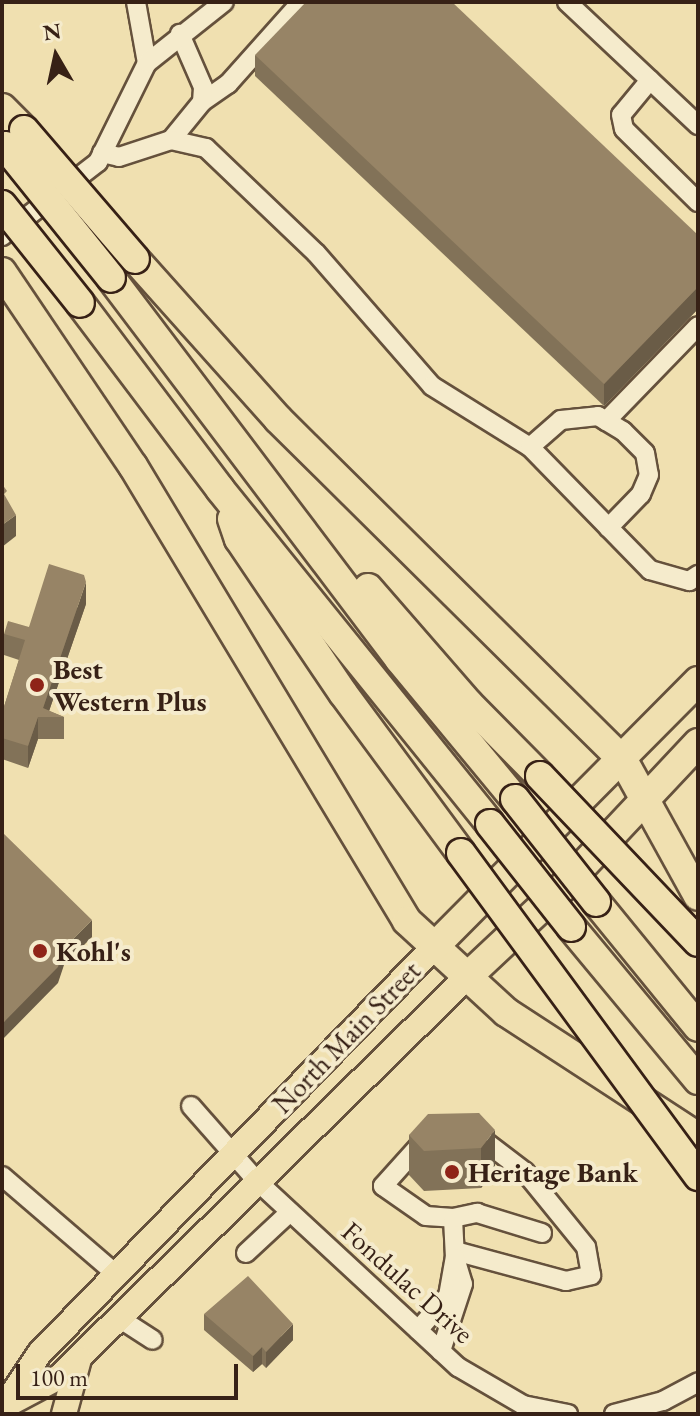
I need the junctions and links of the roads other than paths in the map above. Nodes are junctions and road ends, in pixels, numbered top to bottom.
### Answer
1 (136, 2) edge
2 (224, 2) edge
3 (301, 2) edge
4 (567, 2) edge
5 (180, 34) junction
6 (147, 63) junction
7 (650, 80) junction
8 (202, 102) junction
9 (2, 108) edge
10 (698, 125) edge
11 (10, 139) edge
12 (171, 140) junction
13 (102, 153) junction
14 (698, 202) edge
15 (2, 205) edge
16 (2, 236) edge
17 (2, 272) edge
18 (698, 326) edge
19 (148, 333) junction
20 (606, 421) junction
21 (530, 447) junction
22 (220, 489) junction
23 (608, 528) junction
24 (698, 575) edge
25 (698, 681) edge
26 (698, 743) edge
27 (623, 760) junction
28 (646, 798) junction
29 (698, 896) edge
30 (698, 942) edge
31 (434, 947) junction
32 (465, 979) junction
33 (698, 1027) edge
34 (698, 1080) edge
35 (191, 1106) dead end
36 (698, 1137) edge
37 (232, 1155) junction
38 (2, 1176) edge
39 (698, 1176) edge
40 (257, 1181) junction
41 (290, 1212) junction
42 (453, 1218) junction
43 (542, 1233) dead end
44 (246, 1253) dead end
45 (455, 1254) junction
46 (117, 1275) junction
47 (119, 1318) junction
48 (418, 1330) junction
49 (153, 1340) dead end
50 (441, 1351) junction
51 (79, 1357) junction
52 (698, 1382) edge
53 (9, 1407) edge
54 (64, 1414) edge
55 (568, 1414) edge
56 (614, 1414) edge

1 - 6 street
2 - 5 street
3 - 8 street
4 - 7 street
5 - 6 street
5 - 8 street
6 - 13 street
7 - 10 street
7 - 14 street
8 - 12 street
9 - 11 highway
11 - 19 highway, bridge
11 - 27 highway, bridge
12 - 13 street
12 - 21 street
13 - 16 street
15 - 22 highway, bridge
17 - 31 highway
18 - 20 street
19 - 30 highway, bridge
19 - 33 highway, bridge
20 - 21 street
20 - 23 street
21 - 23 street
22 - 34 highway, bridge
22 - 39 highway, bridge
23 - 24 street
25 - 27 highway, North Main Street
26 - 28 highway, North Main Street
27 - 28 highway
27 - 31 highway, North Main Street
28 - 29 highway
28 - 32 highway, North Main Street
31 - 32 highway
31 - 37 main road, North Main Street
32 - 36 highway
32 - 40 main road, North Main Street
35 - 37 street, Fondulac Drive
37 - 40 street, Fondulac Drive
37 - 46 main road, North Main Street
38 - 46 street
40 - 41 street, Fondulac Drive
40 - 47 main road, North Main Street
41 - 44 street
41 - 48 street, Fondulac Drive
42 - 43 street
42 - 45 street
42 - 45 street
45 - 48 street
45 - 50 street
46 - 53 main road, North Main Street
47 - 49 street
47 - 51 main road, North Main Street
48 - 50 street, Fondulac Drive
50 - 55 street, Fondulac Drive
51 - 53 main road, North Main Street
51 - 54 main road
52 - 56 street

